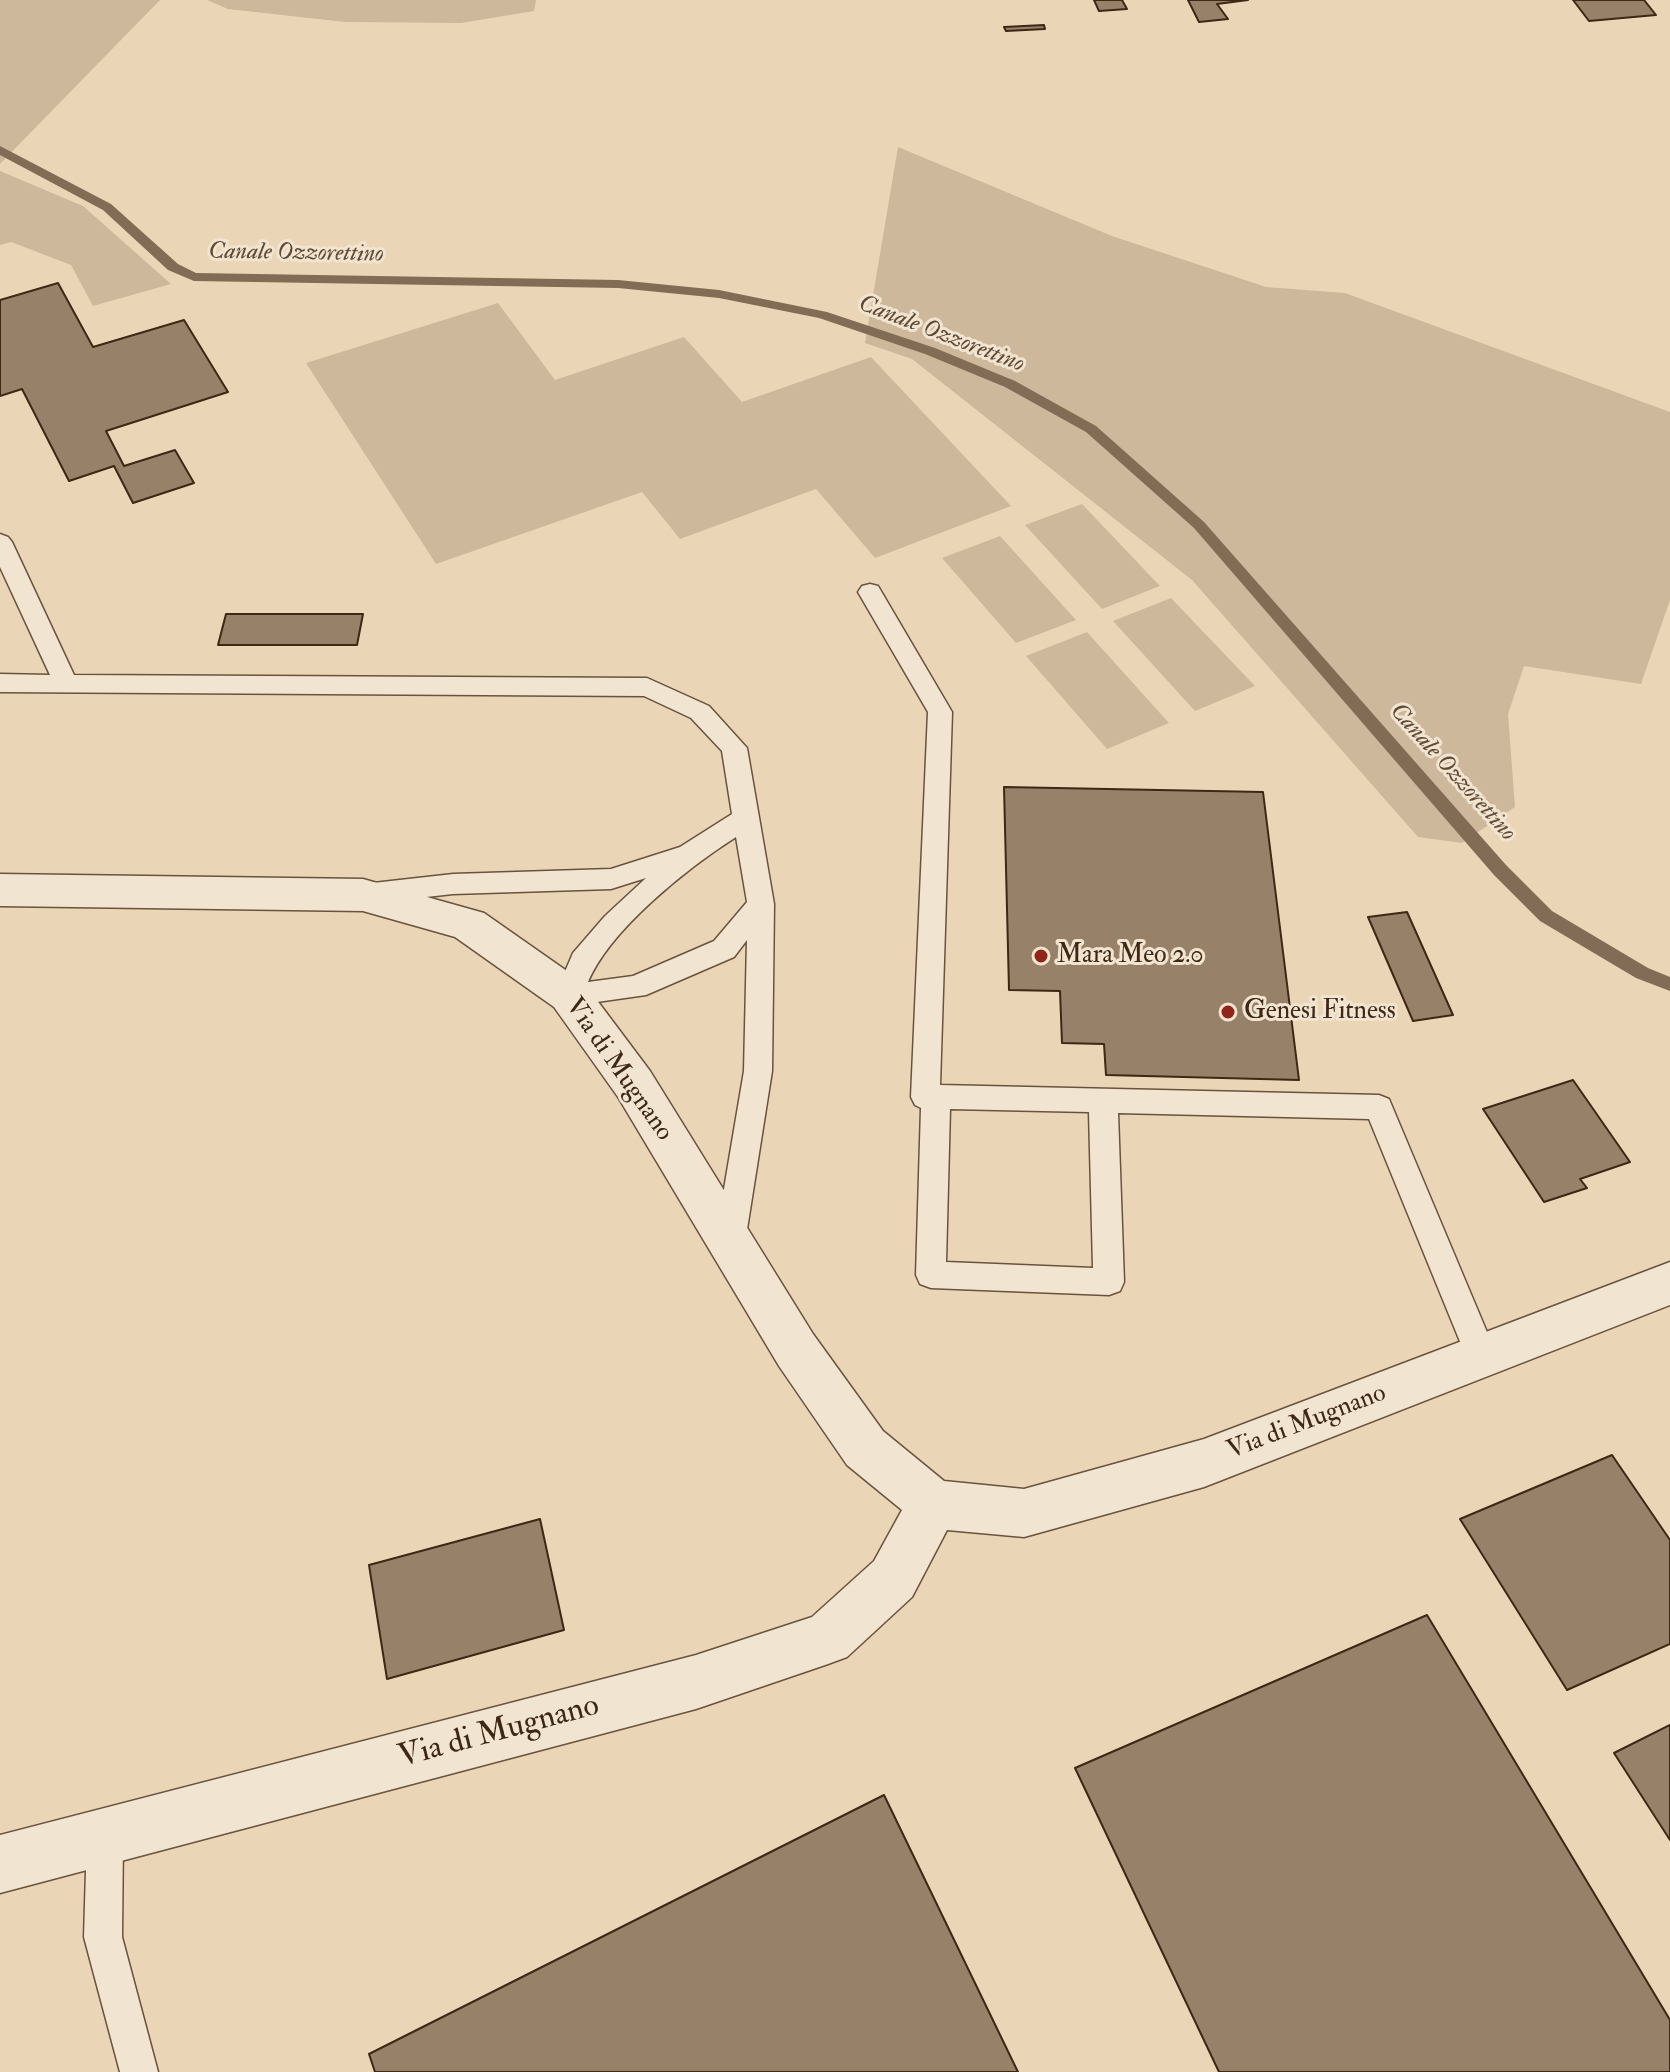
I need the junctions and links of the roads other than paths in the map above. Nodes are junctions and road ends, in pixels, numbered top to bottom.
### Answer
1 (0, 542) edge
2 (870, 592) dead end
3 (0, 683) edge
4 (66, 683) junction
5 (744, 819) junction
6 (689, 854) junction
7 (0, 890) edge
8 (363, 895) junction
9 (761, 904) junction
10 (569, 995) junction
11 (936, 1097) junction
12 (1103, 1100) junction
13 (730, 1242) junction
14 (1670, 1283) edge
15 (1481, 1356) junction
16 (933, 1504) junction
17 (105, 1837) junction
18 (0, 1864) edge
19 (139, 2072) edge

1 - 4 lane
2 - 11 lane
3 - 4 lane
4 - 5 lane
5 - 6 lane
5 - 9 lane
6 - 8 lane
6 - 10 lane
7 - 8 street, Via di Mugnano
8 - 10 street, Via di Mugnano
9 - 10 lane
9 - 13 lane
10 - 13 street, Via di Mugnano
11 - 12 lane
11 - 12 lane
12 - 15 lane
13 - 16 street, Via di Mugnano
14 - 15 street, Via di Mugnano
15 - 16 street, Via di Mugnano
16 - 17 street, Via di Mugnano
17 - 18 street, Via di Mugnano
17 - 19 lane

